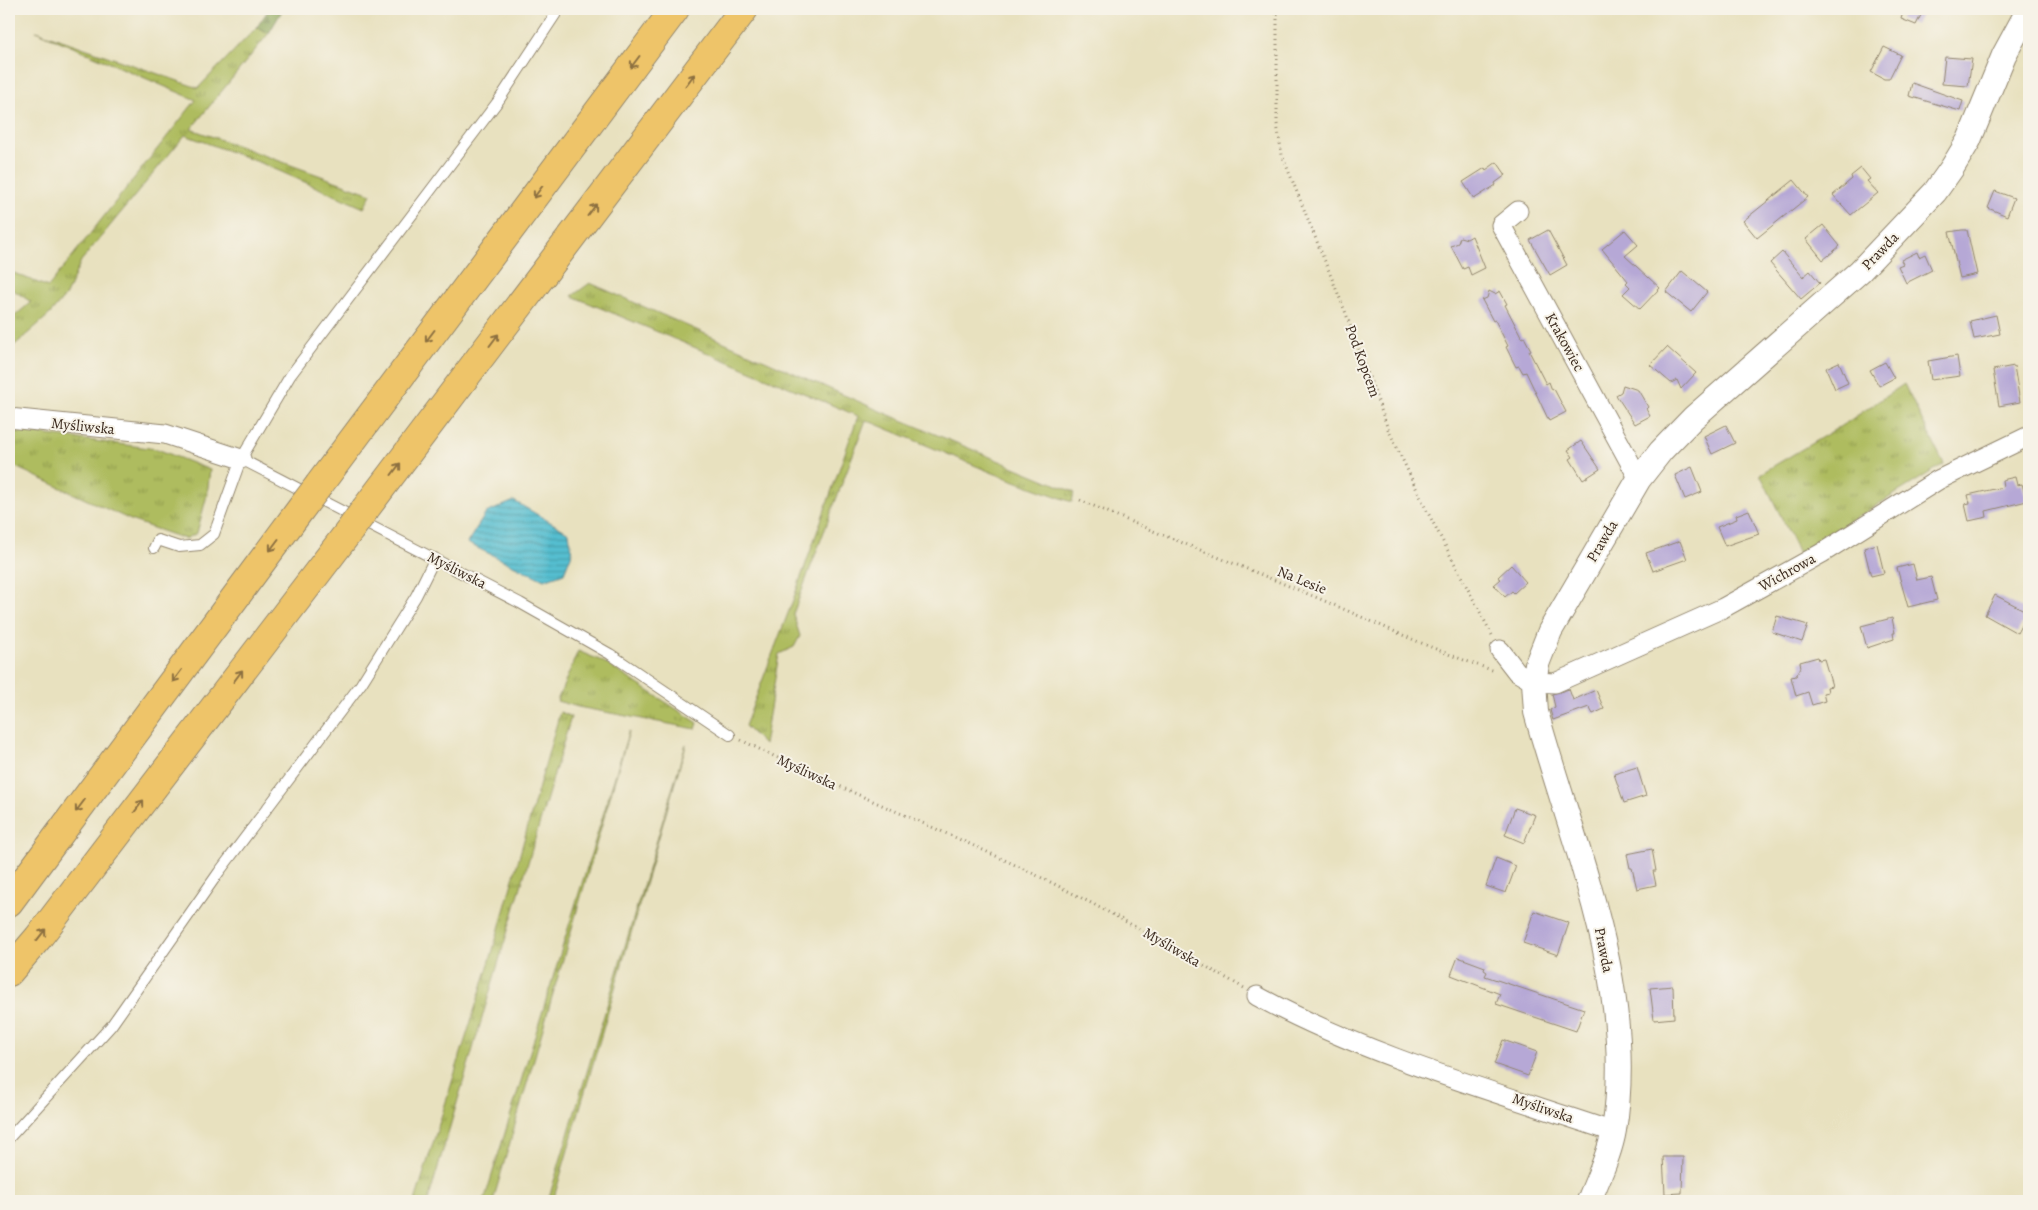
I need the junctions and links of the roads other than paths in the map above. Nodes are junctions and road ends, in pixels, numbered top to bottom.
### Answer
1 (559, 9) edge
2 (675, 9) edge
3 (744, 9) edge
4 (2029, 10) edge
5 (1518, 210) dead end
6 (9, 418) edge
7 (2029, 436) edge
8 (240, 459) junction
9 (1640, 479) junction
10 (154, 548) dead end
11 (435, 558) junction
12 (1500, 650) road end
13 (1525, 677) junction
14 (730, 734) road end
15 (9, 902) edge
16 (9, 972) edge
17 (1257, 996) road end
18 (1614, 1132) junction
19 (9, 1138) edge
20 (1589, 1201) edge

1 - 8 lane
2 -> 15 highway, bridge
16 -> 3 highway, bridge
4 - 9 street, Prawda
5 - 9 street, Krakowiec
6 - 8 street, Myśliwska
7 - 13 street, Wichrowa
8 - 10 lane
8 - 11 lane, Myśliwska
9 - 13 street, Prawda
11 - 14 lane, Myśliwska
11 - 19 lane
12 - 13 street
13 - 18 street, Prawda
17 - 18 street, Myśliwska
18 - 20 street, Prawda

